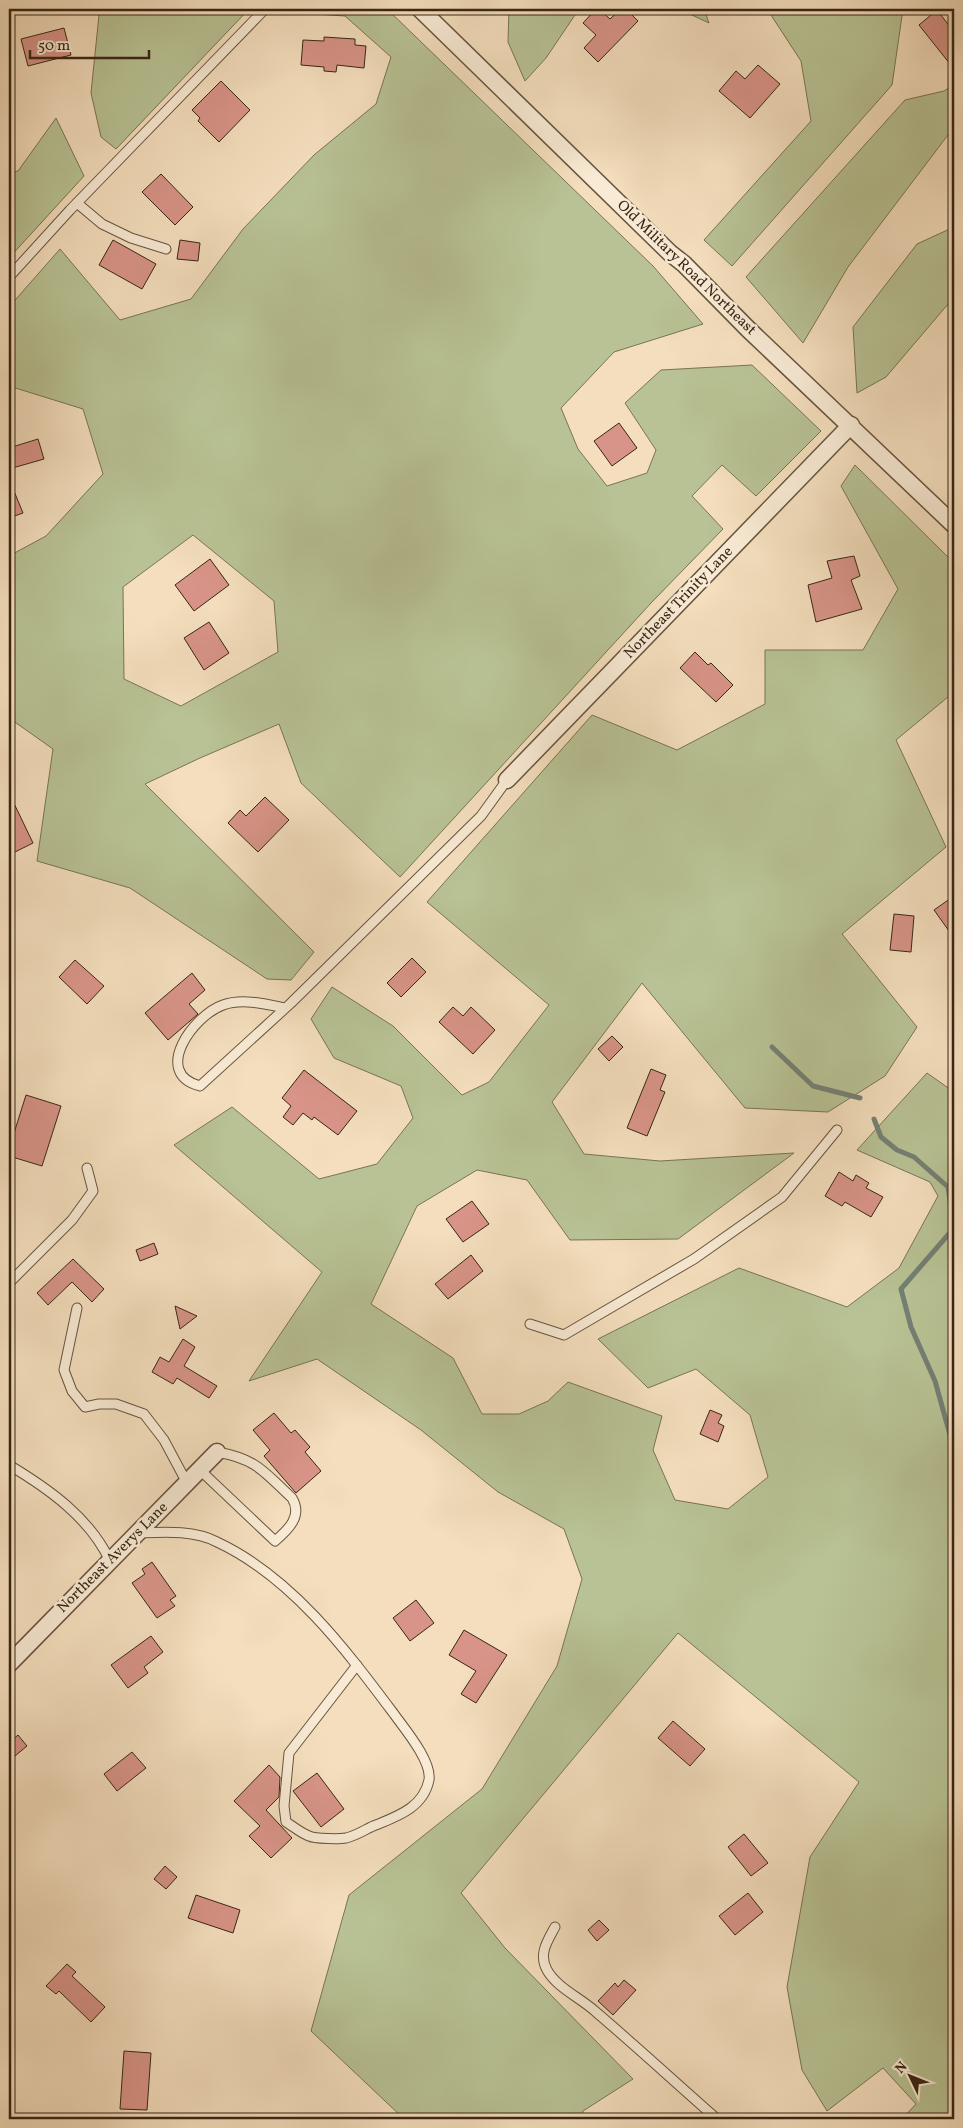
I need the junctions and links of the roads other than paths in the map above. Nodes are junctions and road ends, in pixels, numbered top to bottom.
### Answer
1 (266, 9) edge
2 (420, 9) edge
3 (77, 203) junction
4 (166, 249) dead end
5 (9, 277) edge
6 (852, 425) junction
7 (954, 525) edge
8 (507, 780) joint
9 (285, 1008) junction
10 (837, 1130) dead end
11 (87, 1168) dead end
12 (9, 1283) edge
13 (77, 1308) dead end
14 (530, 1324) dead end
15 (217, 1452) joint
16 (9, 1465) edge
17 (200, 1470) junction
18 (187, 1483) junction
19 (137, 1533) junction
20 (110, 1561) junction
21 (9, 1664) edge
22 (357, 1665) junction
23 (555, 1927) dead end
24 (717, 2119) edge

1 - 3 lane
2 - 6 street, Old Military Road Northeast
3 - 4 lane
3 - 5 lane
6 - 7 street, Old Military Road Northeast
6 - 8 street, Northeast Trinity Lane
8 - 9 lane
9 - 9 lane
10 - 14 lane
11 - 12 lane
13 - 18 lane
15 - 17 street, Northeast Averys Lane
15 - 17 lane
16 - 20 lane
17 - 18 street, Northeast Averys Lane
18 - 19 street, Northeast Averys Lane
19 - 20 street, Northeast Averys Lane
19 - 22 lane
20 - 21 street, Northeast Averys Lane
22 - 22 lane
23 - 24 lane

